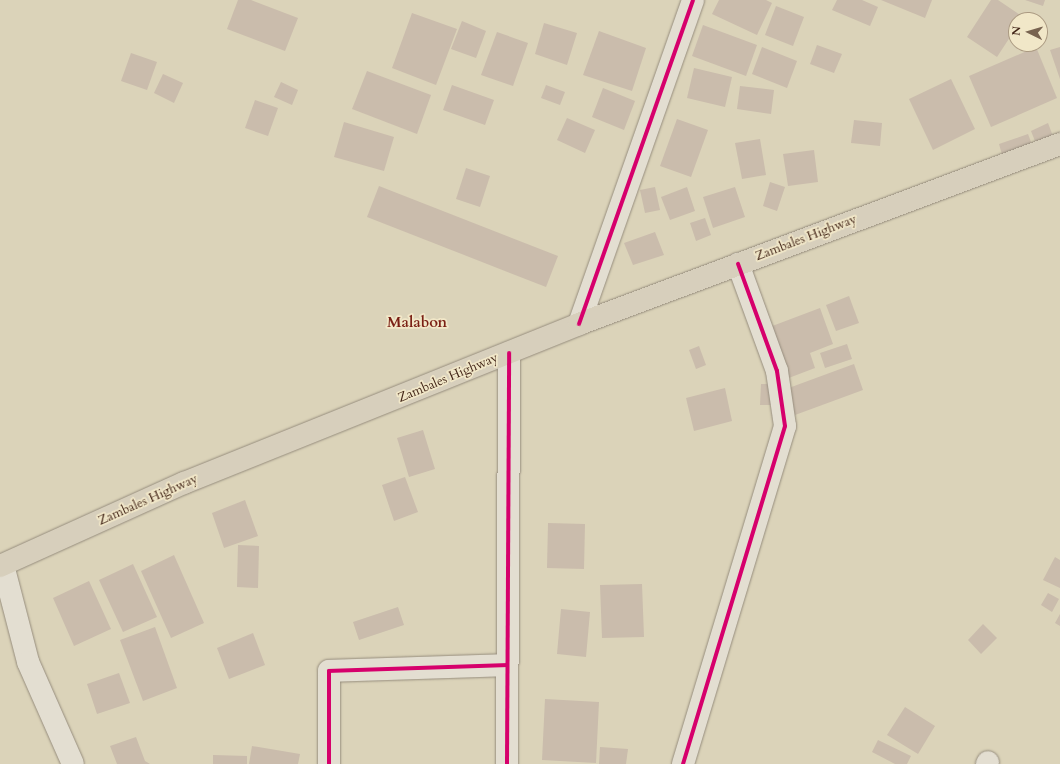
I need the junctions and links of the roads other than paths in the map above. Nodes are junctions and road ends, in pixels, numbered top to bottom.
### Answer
1 (693, 0) edge
2 (1060, 144) edge
3 (738, 264) junction
4 (579, 324) junction
5 (509, 352) junction
6 (2, 566) edge
7 (507, 665) junction
8 (73, 764) edge
9 (329, 764) edge
10 (507, 764) edge
11 (682, 764) edge

1 - 4 street
2 - 3 main road, Zambales Highway
3 - 4 main road, Zambales Highway
3 - 11 street
4 - 5 main road, Zambales Highway
5 - 6 main road, Zambales Highway
5 - 7 street
6 - 8 street
7 - 9 street
7 - 10 street

